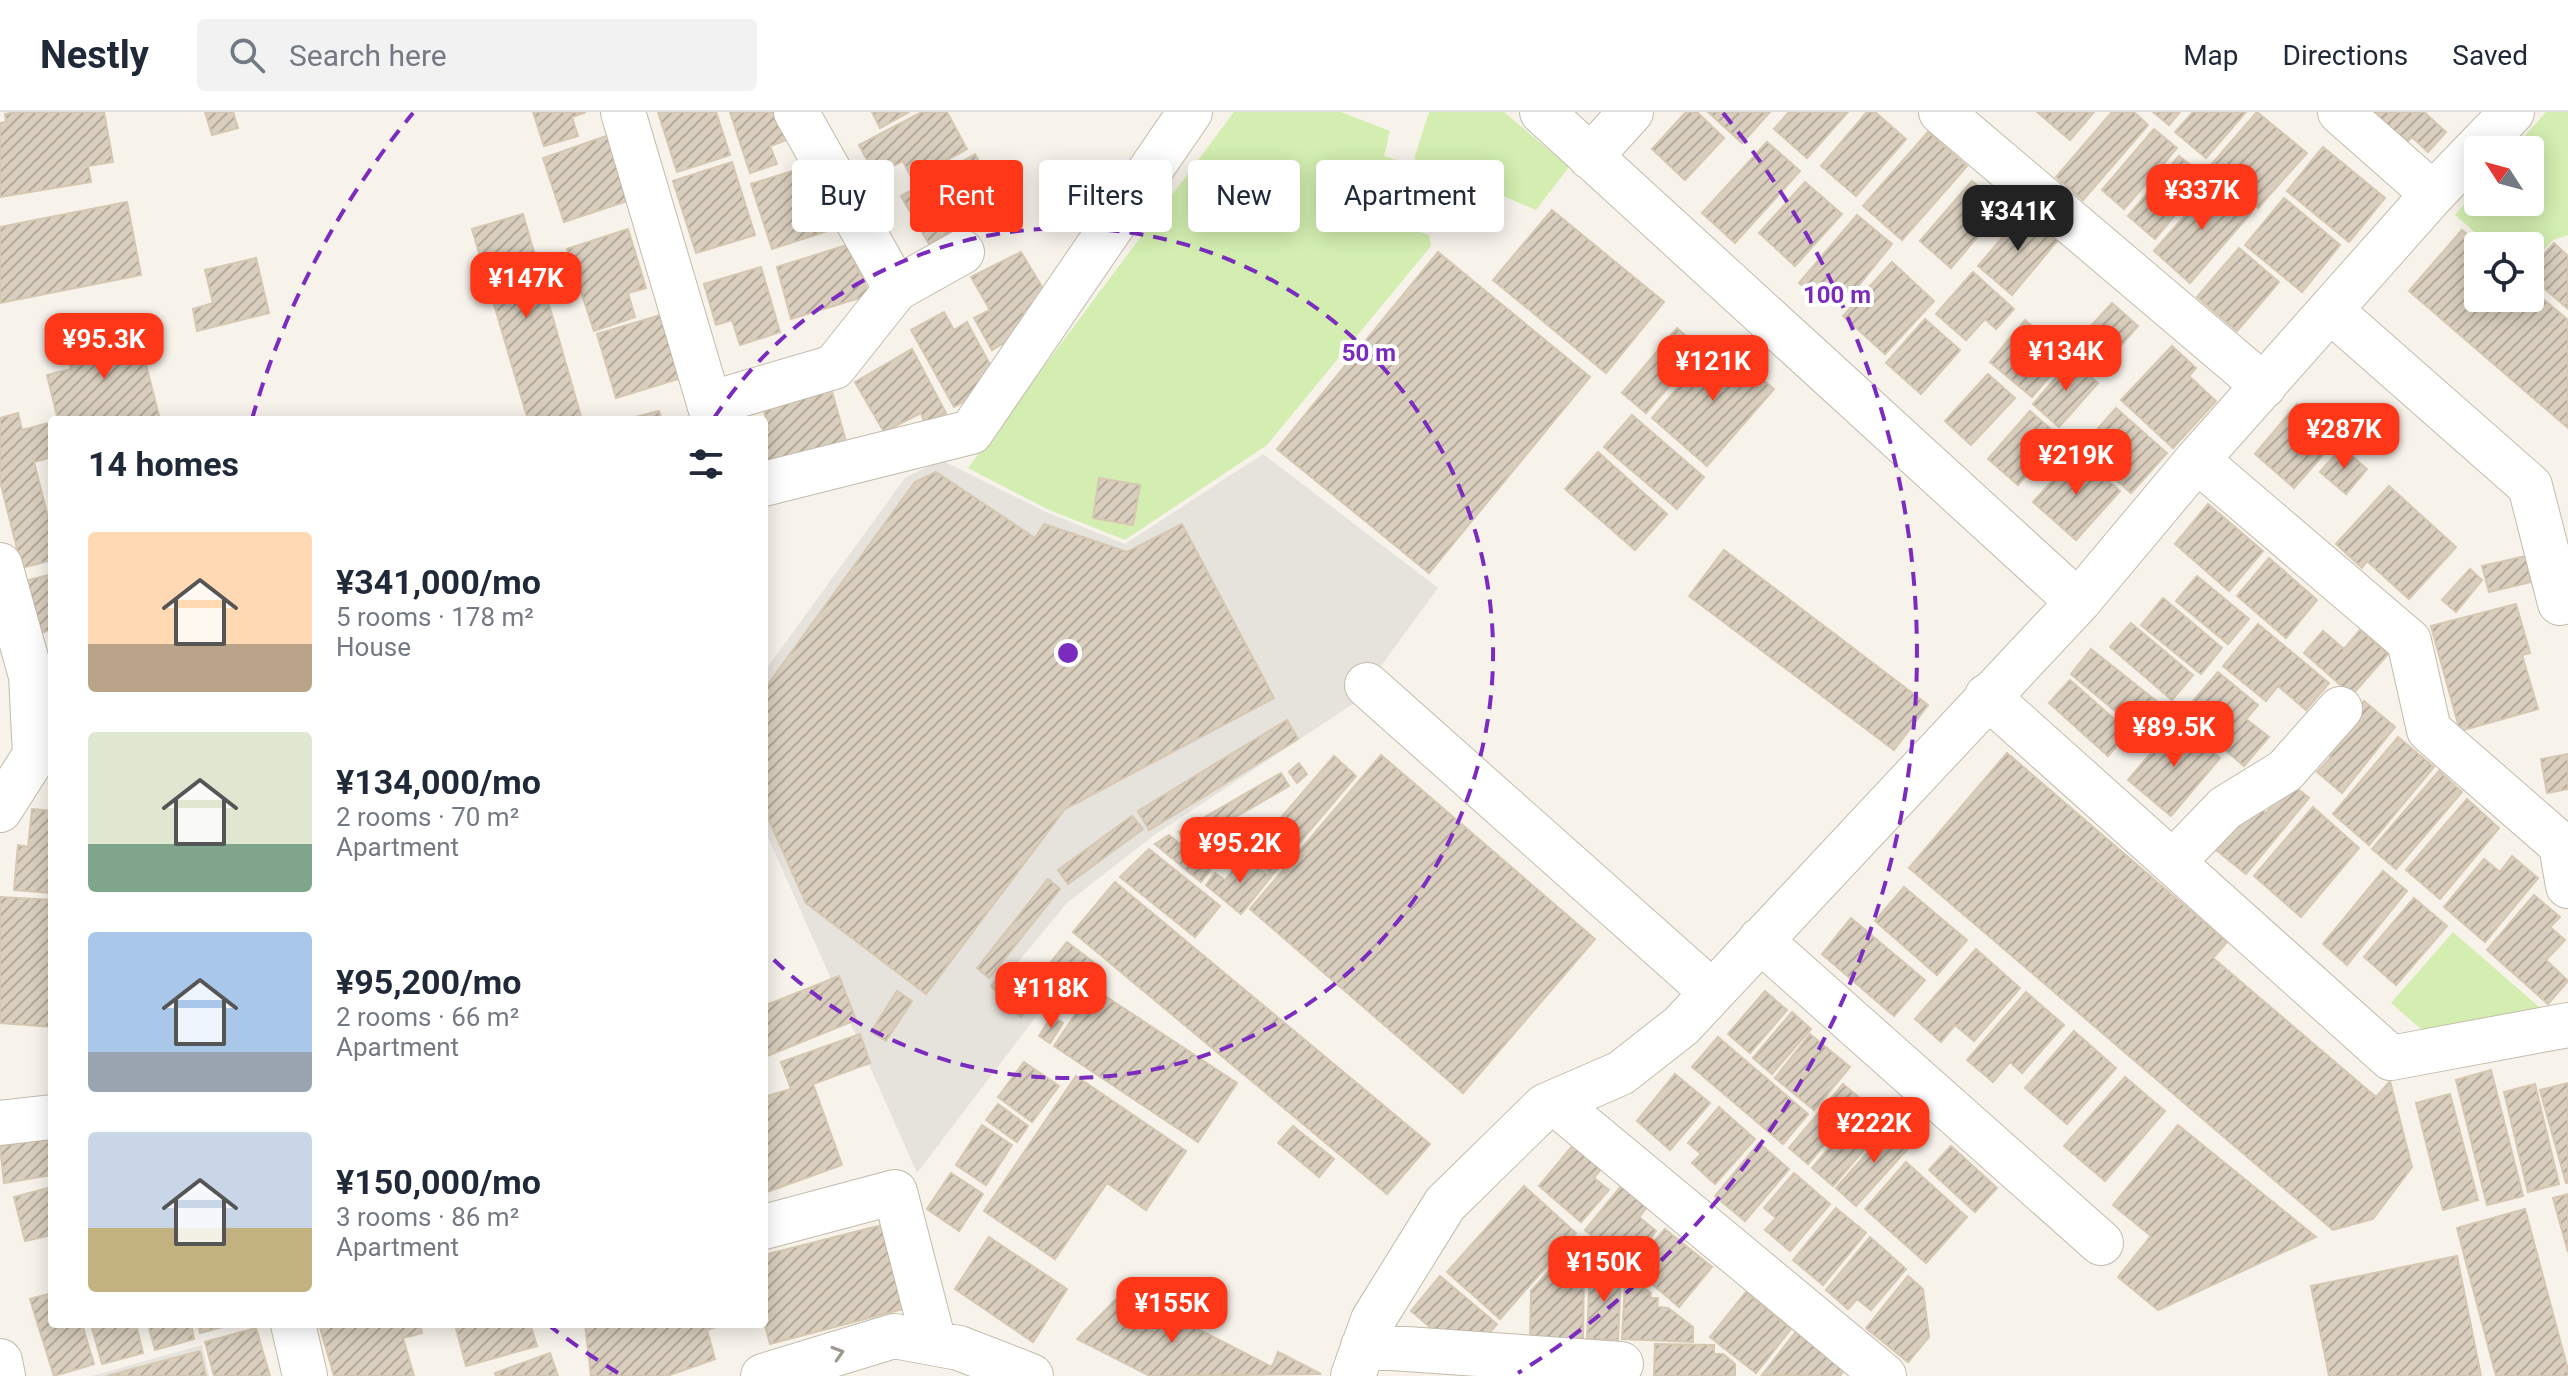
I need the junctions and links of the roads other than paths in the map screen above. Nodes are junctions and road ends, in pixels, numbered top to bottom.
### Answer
1 (623, 112) edge
2 (796, 112) edge
3 (1190, 112) edge
4 (1542, 112) edge
5 (1631, 112) edge
6 (1941, 112) edge
7 (2340, 112) edge
8 (2512, 112) edge
9 (1590, 157) junction
10 (2433, 194) junction
11 (962, 252) dead end
12 (896, 289) junction
13 (2330, 310) junction
14 (2264, 386) junction
15 (712, 412) edge
16 (2197, 460) junction
17 (768, 483) edge
18 (0, 565) edge
19 (2078, 602) junction
20 (2560, 603) dead end
21 (41, 674) edge
22 (1367, 685) dead end
23 (1987, 696) junction
24 (2340, 709) dead end
25 (44, 762) edge
26 (0, 810) edge
27 (2173, 862) junction
28 (2568, 886) edge
29 (1760, 940) junction
30 (1712, 992) junction
31 (2568, 1025) edge
32 (1554, 1102) junction
33 (48, 1117) edge
34 (0, 1123) edge
35 (768, 1226) edge
36 (2101, 1243) dead end
37 (294, 1328) edge
38 (952, 1356) edge
39 (0, 1361) edge
40 (1358, 1361) edge
41 (1621, 1364) dead end
42 (3, 1376) edge
43 (305, 1376) edge
44 (763, 1376) edge
45 (1031, 1376) edge
46 (1884, 1376) edge

1 - 15 street
2 - 12 street
3 - 17 street
4 - 9 street
5 - 9 street
6 - 14 street
7 - 10 street
8 - 10 street
9 - 19 street
10 - 13 street
11 - 12 street
12 - 15 street
13 - 14 street
13 - 20 street
14 - 16 street
16 - 19 street
16 - 28 street
18 - 21 street
19 - 23 street
21 - 25 street
22 - 30 street
23 - 27 street
23 - 29 street
24 - 27 street
25 - 26 street
27 - 31 street
29 - 30 street
29 - 36 street
30 - 32 street
32 - 40 street
32 - 46 street
33 - 34 street
35 - 38 street
37 - 43 street
44 -> 38 street
38 - 45 street
39 - 42 street
40 - 41 street

